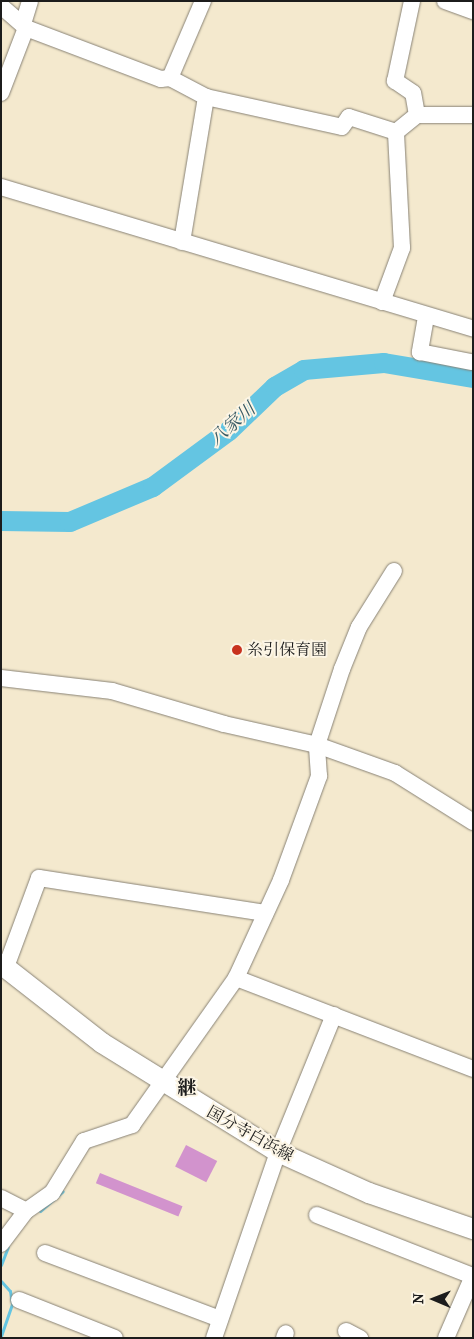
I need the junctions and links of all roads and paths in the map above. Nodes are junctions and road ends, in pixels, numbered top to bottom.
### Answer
1 (30, 1) edge
2 (203, 1) edge
3 (412, 1) edge
4 (445, 1) edge
5 (1, 6) edge
6 (473, 11) edge
7 (24, 26) junction
8 (170, 78) junction
9 (1, 93) edge
10 (206, 97) junction
11 (417, 115) junction
12 (473, 115) edge
13 (396, 132) junction
14 (1, 187) edge
15 (182, 242) junction
16 (382, 302) junction
17 (426, 317) junction
18 (473, 329) edge
19 (472, 362) dead end
20 (394, 571) dead end
21 (1, 678) edge
22 (318, 745) junction
23 (473, 822) edge
24 (265, 913) junction
25 (3, 966) edge
26 (236, 978) junction
27 (334, 1015) junction
28 (473, 1069) edge
29 (161, 1083) junction
30 (278, 1152) junction
31 (1, 1198) edge
32 (26, 1211) junction
33 (317, 1214) dead end
34 (473, 1230) edge
35 (1, 1244) edge
36 (45, 1253) dead end
37 (473, 1276) edge
38 (19, 1300) dead end
39 (220, 1319) junction
40 (115, 1338) edge
41 (214, 1338) edge
42 (446, 1338) edge

1 - 7 street
2 - 8 street
3 - 11 street
4 - 6 street
5 - 7 street
7 - 8 street
7 - 9 street
8 - 10 street
10 - 13 street
10 - 15 street
11 - 12 street
11 - 13 street
13 - 16 street
14 - 15 street
15 - 16 street
16 - 17 street
17 - 18 street
17 - 19 street
20 - 22 street
21 - 22 street
22 - 23 street
22 - 24 street
24 - 25 street
24 - 26 street
25 - 29 main road, 国分寺白浜線
26 - 27 street
26 - 29 street
27 - 28 street
27 - 30 street
29 - 30 main road, 国分寺白浜線
29 - 32 street
30 - 34 main road, 国分寺白浜線
30 - 39 street
31 - 32 street
32 - 35 street
33 - 37 street
36 - 39 street
37 - 42 street
38 - 40 street
39 - 41 street

